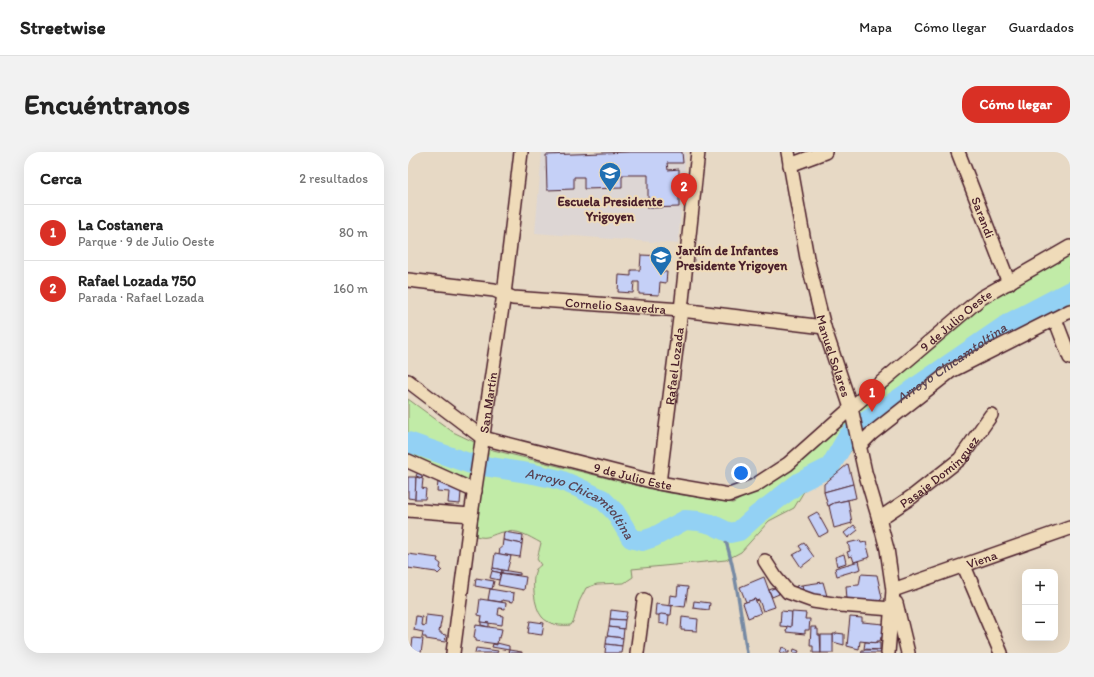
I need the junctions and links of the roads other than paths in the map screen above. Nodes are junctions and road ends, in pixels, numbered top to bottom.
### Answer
1 (521, 152) edge
2 (698, 152) edge
3 (824, 152) edge
4 (958, 152) edge
5 (789, 158) edge
6 (1070, 247) edge
7 (408, 280) edge
8 (1009, 283) junction
9 (504, 294) junction
10 (681, 310) junction
11 (1070, 311) edge
12 (1055, 319) junction
13 (824, 327) junction
14 (1070, 358) edge
15 (408, 381) edge
16 (851, 410) junction
17 (991, 415) dead end
18 (483, 440) junction
19 (858, 444) junction
20 (408, 461) edge
21 (659, 483) junction
22 (475, 488) junction
23 (408, 510) edge
24 (471, 515) junction
25 (879, 519) junction
26 (1070, 528) edge
27 (764, 561) dead end
28 (964, 566) junction
29 (893, 590) junction
30 (644, 600) dead end
31 (892, 609) junction
32 (453, 653) edge
33 (637, 653) edge
34 (888, 653) edge
35 (908, 653) edge
36 (1001, 653) edge

1 - 9 street, San Martín
2 - 10 street, Rafael Lozada
3 - 5 street
4 - 8 street, Sarandi
5 - 13 street, Manuel Solares
6 - 8 street, 9 de Julio Oeste
7 - 9 street, Cornelio Saavedra
8 - 16 street, 9 de Julio Oeste
9 - 10 street, Cornelio Saavedra
9 - 18 street, San Martín
10 - 13 street, Cornelio Saavedra
10 - 21 street, Rafael Lozada
11 - 12 street
12 - 14 street
12 - 19 street
13 - 16 street, Manuel Solares
15 - 18 street, 9 de Julio Este
16 - 19 street, Manuel Solares
16 - 21 street, 9 de Julio Este
17 - 25 street, Pasaje Dominguez
18 - 21 street, 9 de Julio Este
18 - 22 street, San Martín
19 - 25 street, Manuel Solares
20 - 22 street
22 - 24 street, San Martín
23 - 24 street
24 - 32 street, San Martín
25 - 29 street, Manuel Solares
26 - 28 street, Viena
27 - 31 street
28 - 29 street, Viena
28 - 36 street
29 - 31 street, Manuel Solares
29 - 35 street
30 - 33 street
31 - 34 street, Manuel Solares

